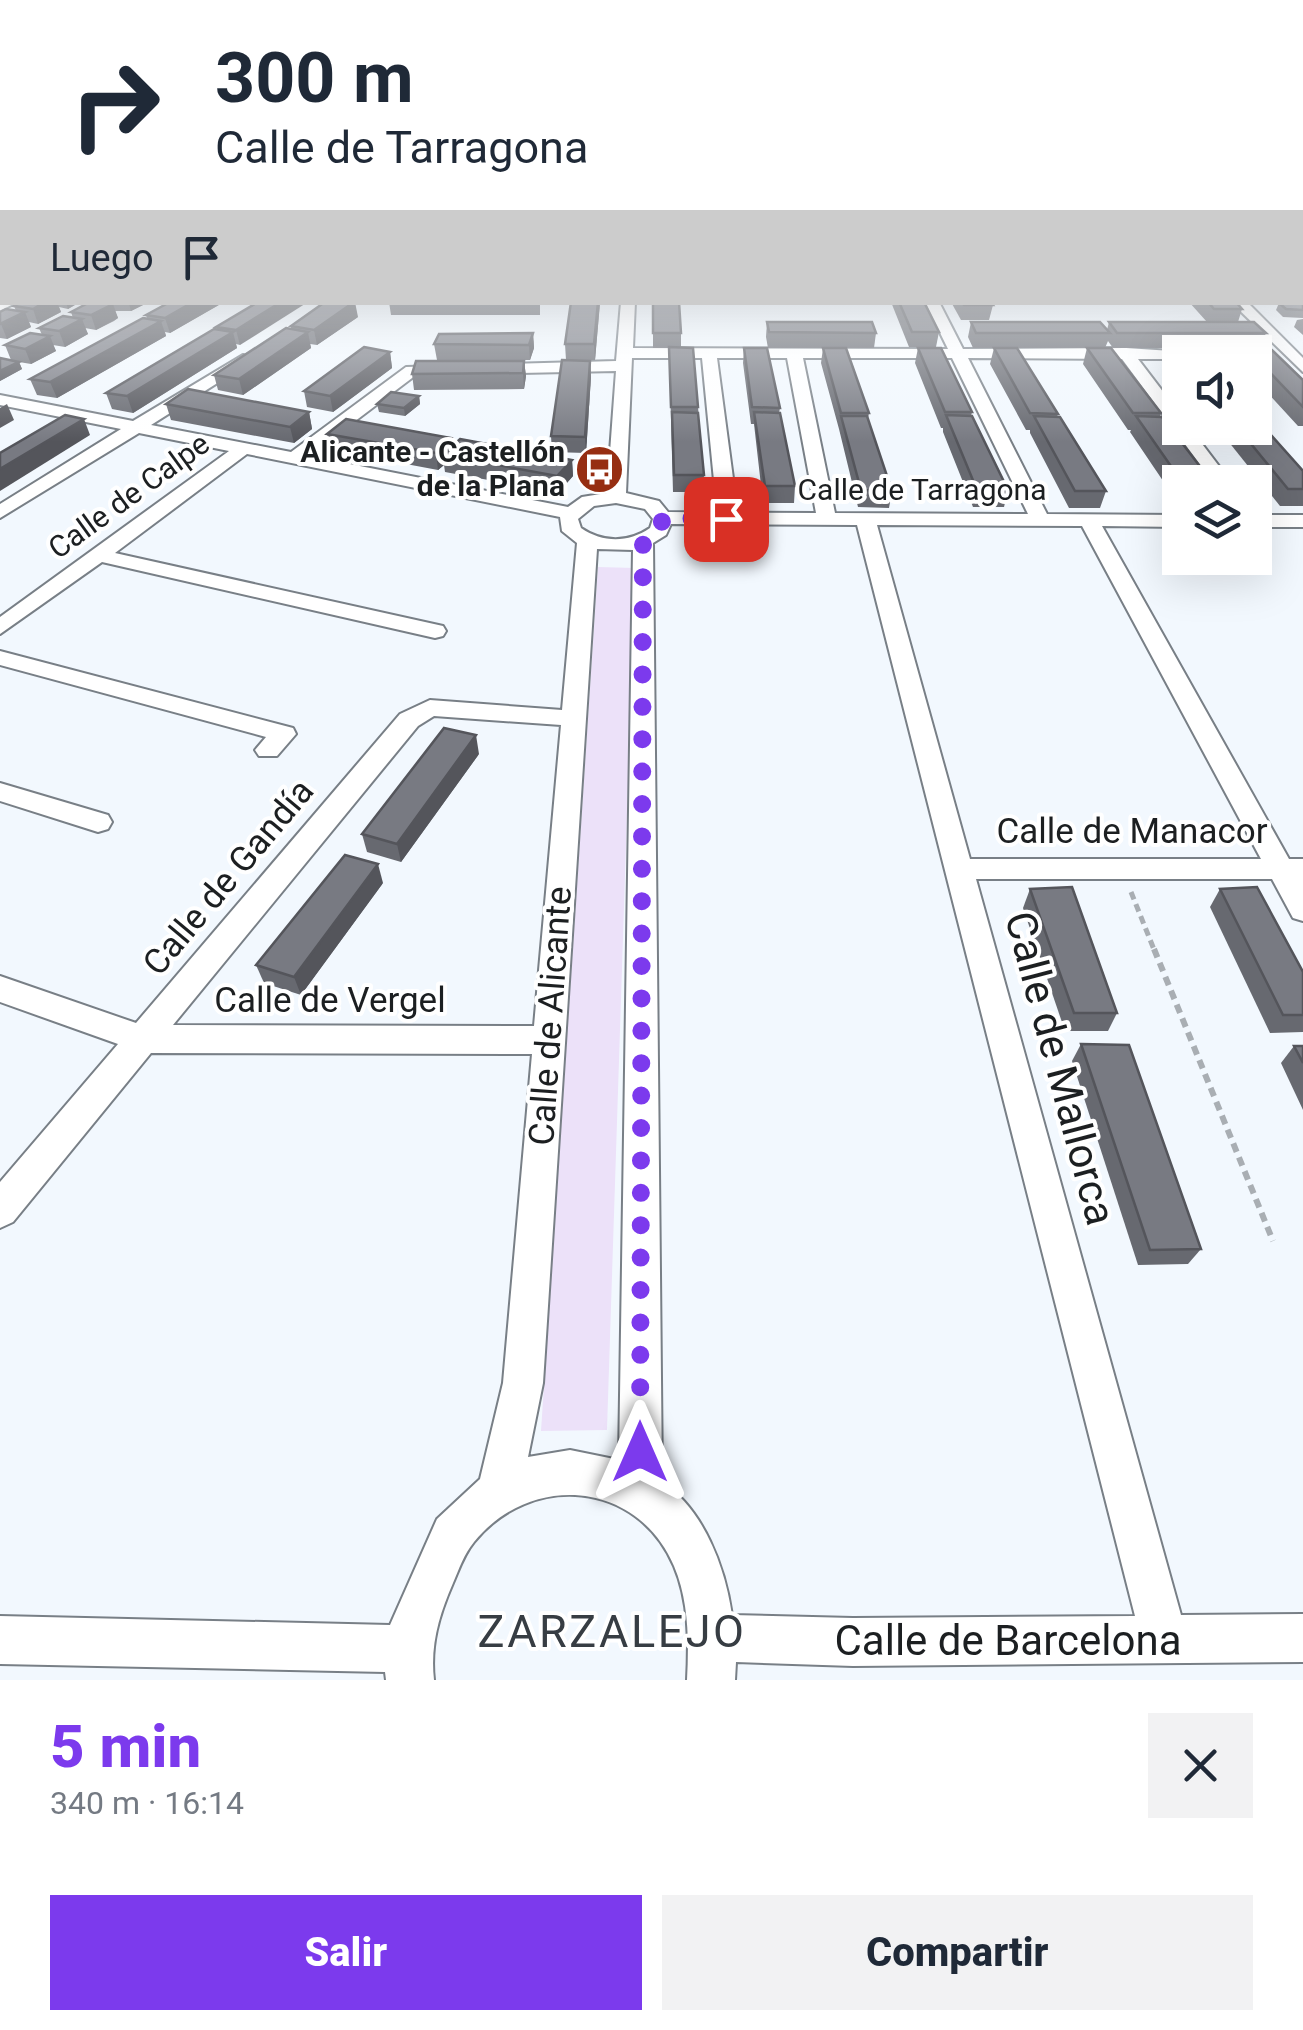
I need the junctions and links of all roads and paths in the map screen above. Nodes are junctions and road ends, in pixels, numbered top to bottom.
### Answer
1 (628, 305) edge
2 (933, 305) edge
3 (1241, 305) edge
4 (1126, 353) junction
5 (253, 354) edge
6 (710, 354) junction
7 (794, 354) junction
8 (956, 354) junction
9 (1162, 354) edge
10 (1291, 354) edge
11 (626, 360) junction
12 (16, 388) dead end
13 (0, 398) edge
14 (1162, 401) edge
15 (134, 427) junction
16 (244, 448) junction
17 (295, 458) junction
18 (616, 496) junction
19 (726, 501) dead end
20 (0, 512) edge
21 (571, 512) junction
22 (827, 520) junction
23 (866, 520) junction
24 (1041, 521) junction
25 (1089, 521) junction
26 (1162, 521) edge
27 (1272, 521) edge
28 (1303, 521) edge
29 (653, 530) junction
30 (587, 541) junction
31 (98, 555) junction
32 (0, 602) edge
33 (24, 609) junction
34 (0, 627) edge
35 (435, 631) dead end
36 (0, 658) edge
37 (570, 718) junction
38 (268, 750) dead end
39 (0, 792) edge
40 (98, 822) dead end
41 (962, 869) junction
42 (1121, 869) junction
43 (1292, 869) edge
44 (1303, 910) edge
45 (0, 989) edge
46 (142, 1039) junction
47 (548, 1040) junction
48 (0, 1210) edge
49 (1273, 1241) dead end
50 (499, 1490) junction
51 (640, 1491) junction
52 (1303, 1638) edge
53 (1164, 1639) junction
54 (0, 1640) edge
55 (712, 1659) edge
56 (408, 1670) edge

1 - 11 street
2 - 8 street
3 - 10 street
4 - 8 street
4 - 9 street
4 - 14 street
5 - 15 street
6 - 7 street
6 - 11 street
6 - 19 street
7 - 8 street
7 - 22 street
8 - 24 street
11 - 17 street
11 - 18 street
12 - 13 street
13 - 15 street
15 - 16 street
15 - 20 street
16 - 17 street
16 - 31 street, Calle de Calpe
17 - 21 street
18 - 21 street
18 - 29 street
21 - 30 street
22 - 23 street, Calle de Tarragona
22 - 29 street, Calle de Tarragona
23 - 24 street, Calle de Tarragona
23 - 41 street, Calle de Mallorca
24 - 25 street, Calle de Tarragona
25 - 26 street, Calle de Tarragona
25 - 43 street
27 - 28 street
29 - 30 street, Calle de Tarragona
29 - 51 street
30 - 37 street, Calle de Alicante
31 - 33 street, Calle de Calpe
31 - 35 street
32 - 33 street
33 - 34 street, Calle de Calpe
36 - 38 street
37 - 46 street, Calle de Gandía
37 - 47 street, Calle de Alicante
39 - 40 street
41 - 42 street, Calle de Manacor
41 - 53 street, Calle de Mallorca
42 - 43 street, Calle de Manacor
42 - 49 path
43 - 44 street
45 - 46 street, Calle de Vergel
46 - 47 street, Calle de Vergel
46 - 48 street, Calle de Gandía
47 - 50 street, Calle de Alicante
50 - 51 street
50 - 56 street
51 - 55 street
52 - 53 street, Calle de Barcelona
53 - 55 street, Calle de Barcelona
54 - 56 street

